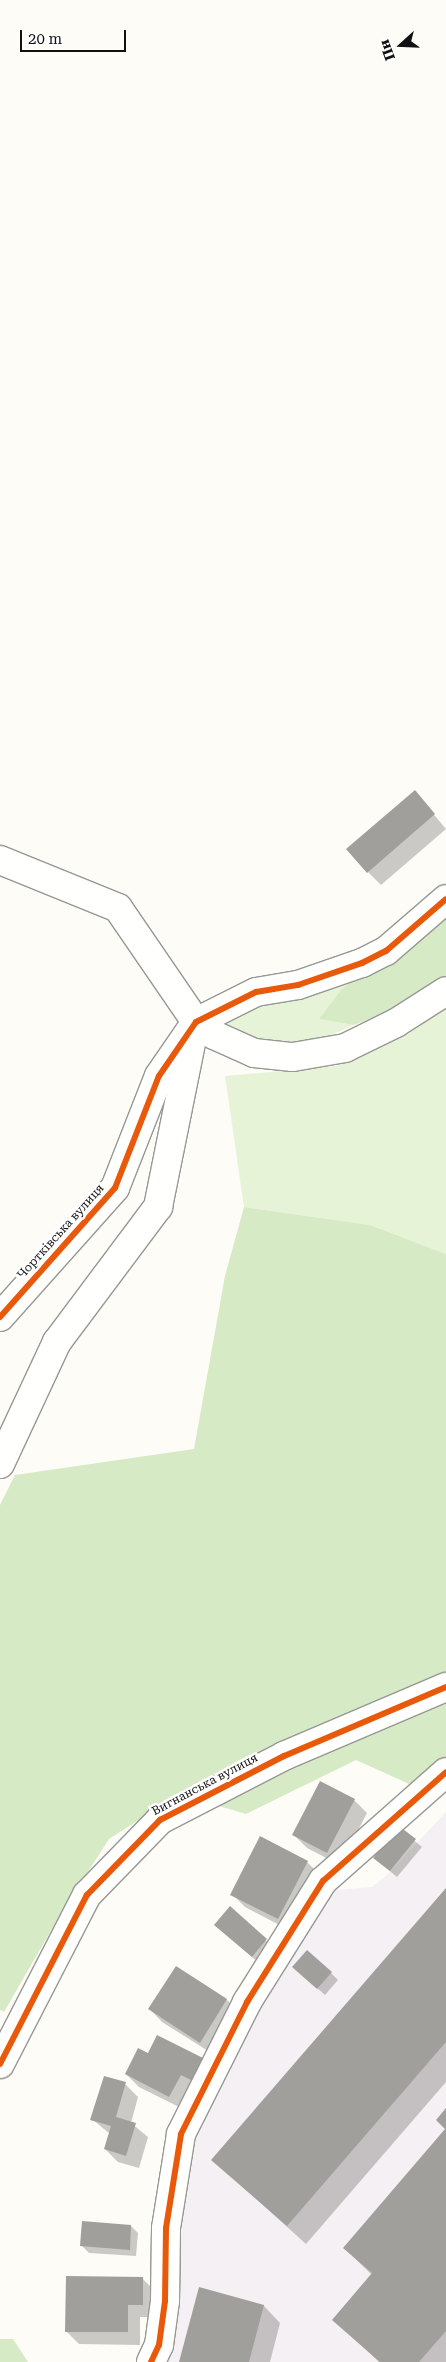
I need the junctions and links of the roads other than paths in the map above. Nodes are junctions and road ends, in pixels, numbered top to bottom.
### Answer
1 (0, 860) edge
2 (446, 898) edge
3 (446, 991) edge
4 (196, 1022) junction
5 (0, 1317) edge
6 (0, 1464) edge
7 (446, 1687) edge
8 (446, 1772) edge
9 (0, 2064) edge
10 (151, 2362) edge

1 - 4 street
2 - 4 street
3 - 4 street
4 - 5 street, Чортківська вулиця
4 - 6 street
7 - 9 street, Вигнанська вулиця
8 - 10 street

